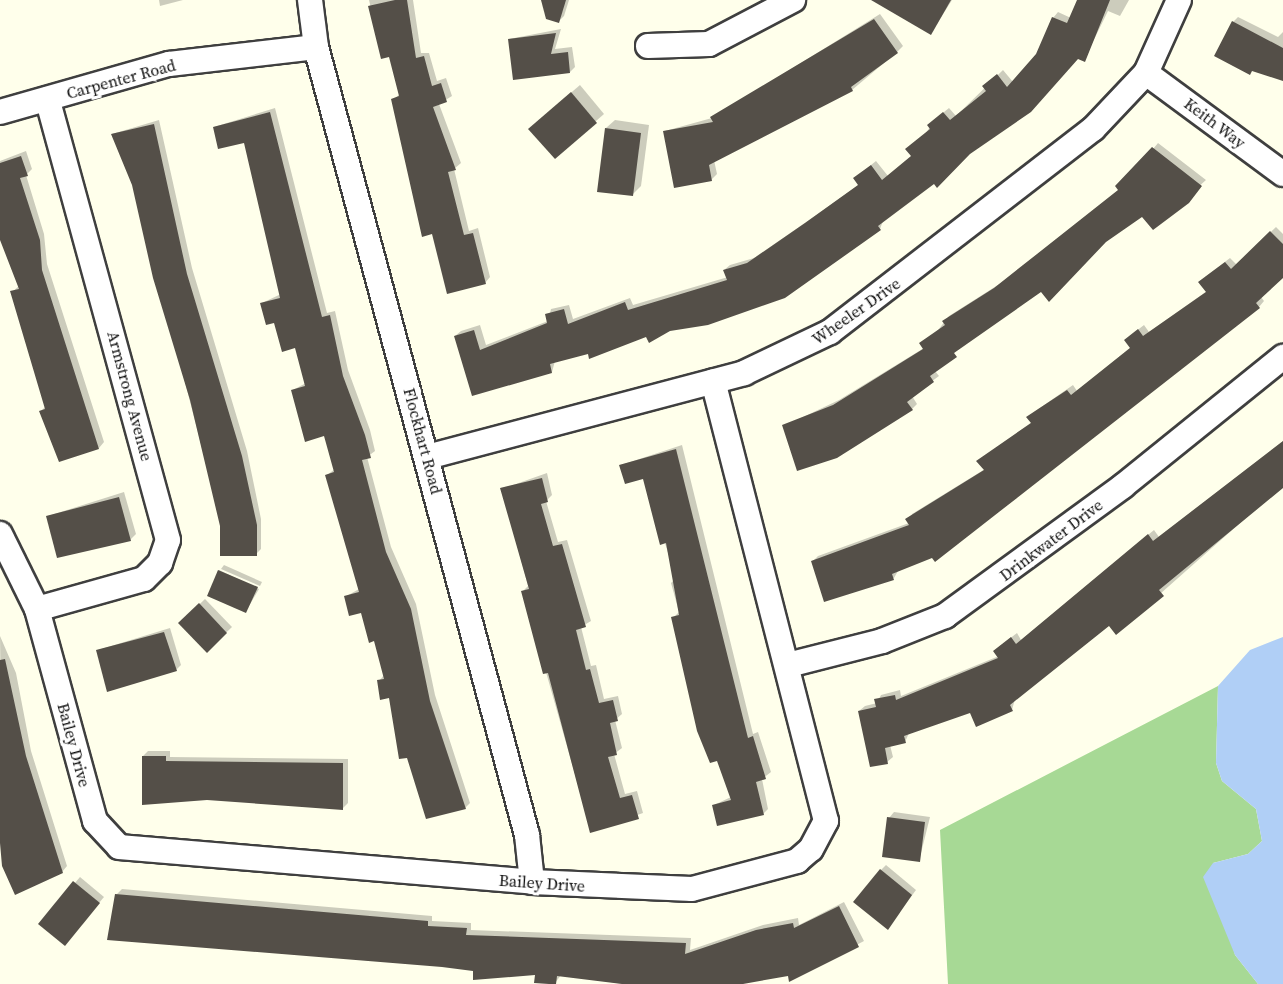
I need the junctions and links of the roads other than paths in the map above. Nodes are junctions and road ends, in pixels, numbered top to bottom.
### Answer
1 (310, 0) edge
2 (793, 0) edge
3 (1179, 0) edge
4 (648, 45) dead end
5 (316, 47) junction
6 (1146, 73) junction
7 (47, 99) junction
8 (0, 112) edge
9 (1283, 174) edge
10 (1283, 357) edge
11 (712, 381) junction
12 (427, 456) junction
13 (0, 534) edge
14 (37, 609) junction
15 (788, 665) junction
16 (532, 882) junction

1 - 5 street, Flockhart Road
2 - 4 street
3 - 6 street, Wheeler Drive
5 - 7 street, Carpenter Road
5 - 12 street, Flockhart Road
6 - 9 street, Keith Way
6 - 11 street, Wheeler Drive
7 - 8 street, Carpenter Road
7 - 14 street, Armstrong Avenue
10 - 15 street, Drinkwater Drive
11 - 12 street, Wheeler Drive
11 - 15 street, Bailey Drive
12 - 16 street, Flockhart Road
13 - 14 street, Bailey Drive
14 - 16 street, Bailey Drive
15 - 16 street, Bailey Drive

